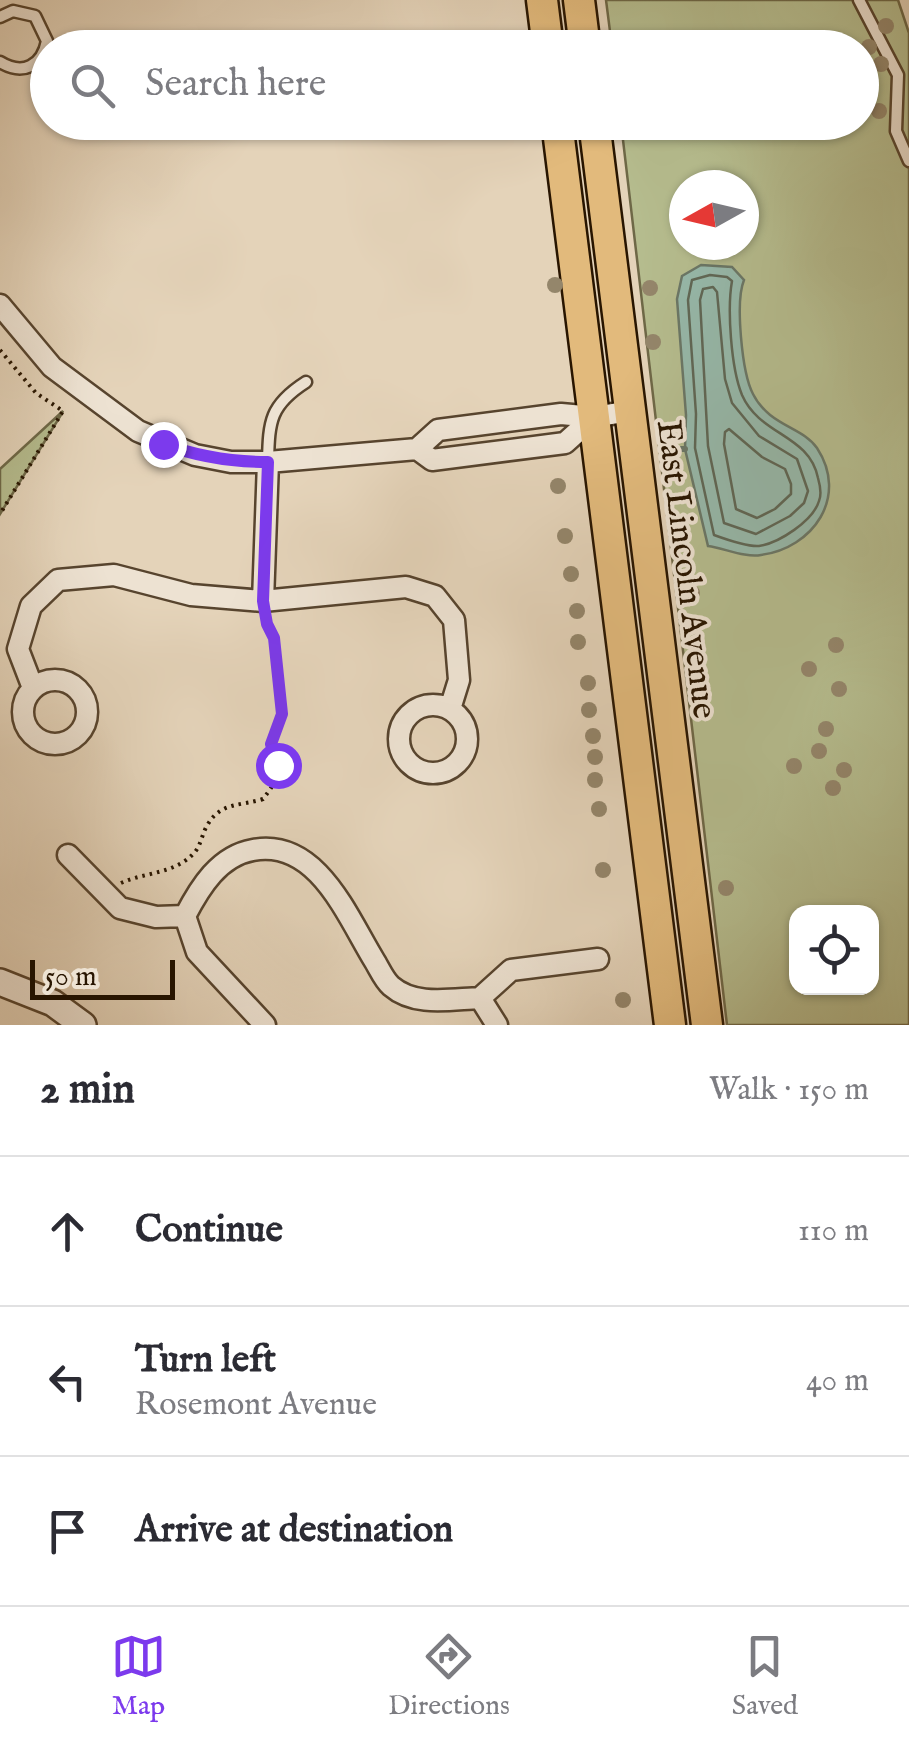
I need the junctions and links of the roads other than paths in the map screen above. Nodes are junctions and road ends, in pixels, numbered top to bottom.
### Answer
1 (542, 0) edge
2 (579, 0) edge
3 (859, 0) edge
4 (0, 17) edge
5 (42, 30) edge
6 (546, 30) edge
7 (583, 30) edge
8 (875, 30) edge
9 (879, 38) edge
10 (0, 62) edge
11 (30, 67) edge
12 (560, 140) edge
13 (596, 140) edge
14 (909, 161) edge
15 (0, 305) edge
16 (306, 382) dead end
17 (630, 411) junction
18 (594, 417) junction
19 (417, 449) junction
20 (268, 462) junction
21 (263, 601) junction
22 (34, 688) dead end
23 (450, 709) dead end
24 (68, 855) dead end
25 (184, 916) junction
26 (598, 959) dead end
27 (0, 982) edge
28 (480, 998) junction
29 (83, 1025) edge
30 (265, 1025) edge
31 (496, 1025) edge
32 (670, 1025) edge
33 (707, 1025) edge

1 - 6 main road
2 - 7 main road
3 - 8 lane
4 - 5 lane
9 - 14 lane
10 - 11 lane
12 - 18 main road
13 - 17 main road, East Lincoln Avenue
15 - 20 street
16 - 20 lane
17 - 18 street
17 - 33 main road, East Lincoln Avenue
18 - 19 street
18 - 19 street
18 - 32 main road
19 - 20 street
20 - 21 street
21 - 22 street
21 - 23 street
24 - 25 street
25 - 28 street
25 - 30 street
26 - 28 street
27 - 29 street
28 - 31 street

